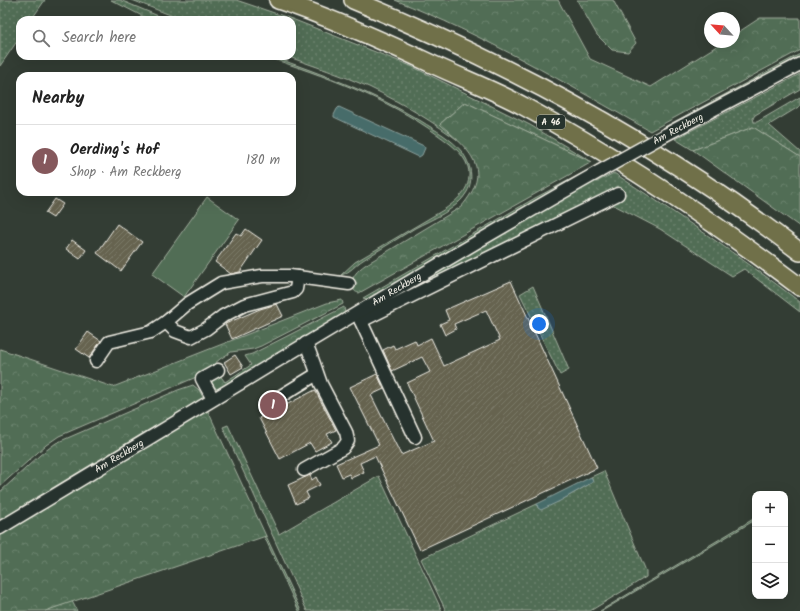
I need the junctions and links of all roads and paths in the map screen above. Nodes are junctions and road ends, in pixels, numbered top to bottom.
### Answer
1 (278, 0) edge
2 (353, 0) edge
3 (800, 64) edge
4 (618, 194) dead end
5 (800, 252) edge
6 (298, 277) junction
7 (349, 284) dead end
8 (800, 287) edge
9 (359, 317) junction
10 (166, 322) junction
11 (306, 343) junction
12 (96, 361) dead end
13 (218, 370) dead end
14 (317, 374) junction
15 (281, 396) dead end
16 (213, 399) junction
17 (415, 437) dead end
18 (304, 470) dead end
19 (0, 528) edge

1 - 8 highway, A 46
2 - 5 highway, A 46
3 - 9 street, Am Reckberg, bridge
4 - 9 street
6 - 7 street
6 - 10 street
6 - 10 street
9 - 11 street, Am Reckberg
9 - 17 street
10 - 12 street
11 - 14 street
11 - 16 street, Am Reckberg
13 - 16 street
14 - 15 street
14 - 18 street
16 - 19 street, Am Reckberg

